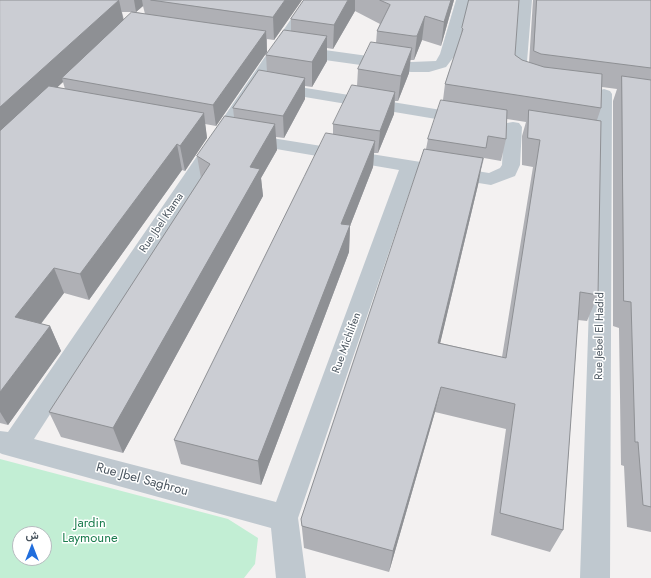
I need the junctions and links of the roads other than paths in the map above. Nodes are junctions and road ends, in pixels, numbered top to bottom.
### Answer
1 (311, 0) edge
2 (463, 0) edge
3 (525, 0) edge
4 (271, 47) junction
5 (254, 84) junction
6 (545, 86) edge
7 (604, 94) dead end
8 (213, 133) junction
9 (409, 167) junction
10 (7, 444) edge
11 (284, 518) junction
12 (291, 578) edge
13 (596, 578) edge

1 - 4 street, Rue Jbel Ktama
2 - 4 street
3 - 6 street
4 - 5 street, Rue Jbel Ktama
5 - 8 street, Rue Jbel Ktama
5 - 9 street
7 - 13 street, Rue Jebel El Hadid
8 - 9 street
8 - 10 street, Rue Jbel Ktama
9 - 11 street, Rue Michlifen
10 - 11 street, Rue Jbel Saghrou
11 - 12 street

